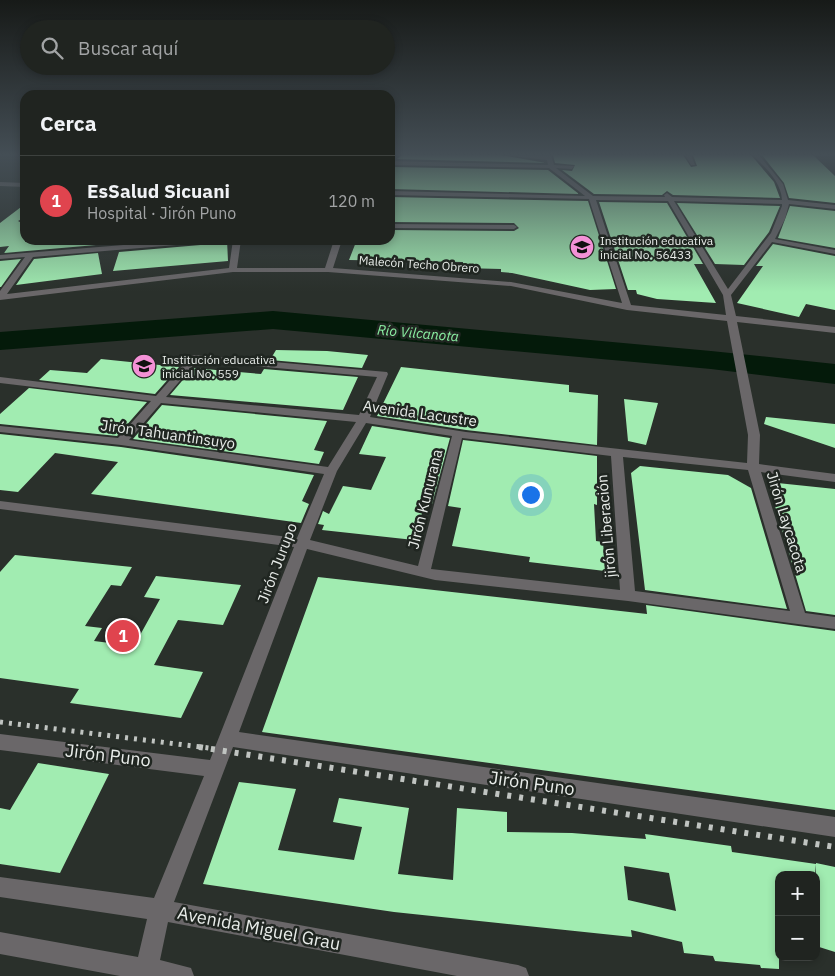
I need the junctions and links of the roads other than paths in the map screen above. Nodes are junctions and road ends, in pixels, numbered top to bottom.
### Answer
1 (593, 201) edge
2 (670, 201) edge
3 (786, 201) edge
4 (795, 201) edge
5 (835, 207) edge
6 (395, 226) edge
7 (514, 227) dead end
8 (771, 240) junction
9 (155, 245) edge
10 (236, 245) edge
11 (336, 245) edge
12 (835, 252) edge
13 (0, 256) edge
14 (30, 256) junction
15 (233, 270) junction
16 (328, 270) junction
17 (727, 295) junction
18 (0, 297) edge
19 (627, 307) junction
20 (734, 324) junction
21 (835, 330) edge
22 (0, 380) edge
23 (157, 399) junction
24 (362, 420) junction
25 (0, 429) edge
26 (458, 434) junction
27 (121, 442) junction
28 (617, 453) junction
29 (753, 467) junction
30 (331, 471) junction
31 (835, 478) edge
32 (0, 505) edge
33 (302, 543) junction
34 (423, 572) junction
35 (628, 596) junction
36 (799, 617) junction
37 (835, 623) edge
38 (228, 738) junction
39 (0, 742) edge
40 (216, 769) junction
41 (835, 827) edge
42 (0, 887) edge
43 (160, 910) junction
44 (0, 943) edge
45 (145, 972) edge
46 (183, 976) edge
47 (518, 976) edge

1 - 19 street
2 - 17 street, Jirón Laycacota
3 - 8 street
4 - 5 street
6 - 7 street
8 - 12 street
8 - 17 street
9 - 14 street
10 - 15 street
11 - 16 street
13 - 14 street
14 - 18 street
15 - 16 street, Malecón Techo Obrero
15 - 18 street, Malecón Techo Obrero
16 - 19 street, Malecón Techo Obrero
17 - 20 street, Jirón Laycacota
19 - 20 street, Malecón Techo Obrero
20 - 21 street, Malecón Techo Obrero
20 - 29 street, Jirón Laycacota
22 - 23 street, Avenida Lacustre
23 - 24 street, Avenida Lacustre
23 - 24 street, Jirón Jurupo
23 - 27 street
24 - 26 street, Avenida Lacustre
24 - 30 street, Jirón Jurupo
25 - 27 street, Jirón Tahuantinsuyo
26 - 28 street, Avenida Lacustre
26 - 34 street, Jirón Kunurana
27 - 30 street, Jirón Tahuantinsuyo
28 - 29 street, Avenida Lacustre
28 - 35 street, jirón Liberación
29 - 31 street, Avenida Lacustre
29 - 36 street, Jirón Laycacota
30 - 33 street, Jirón Jurupo
32 - 33 street
33 - 34 street
33 - 38 street, Jirón Jurupo
34 - 35 street
35 - 36 street
36 - 37 street
38 - 40 street, Jirón Jurupo
38 - 41 street, Jirón Puno
39 - 40 street, Jirón Puno
40 - 43 street, Jirón Jurupo
42 - 43 street, Avenida Miguel Grau
43 - 45 street, Jirón Jurupo
43 - 47 street, Avenida Miguel Grau
44 - 45 street
45 - 46 street

